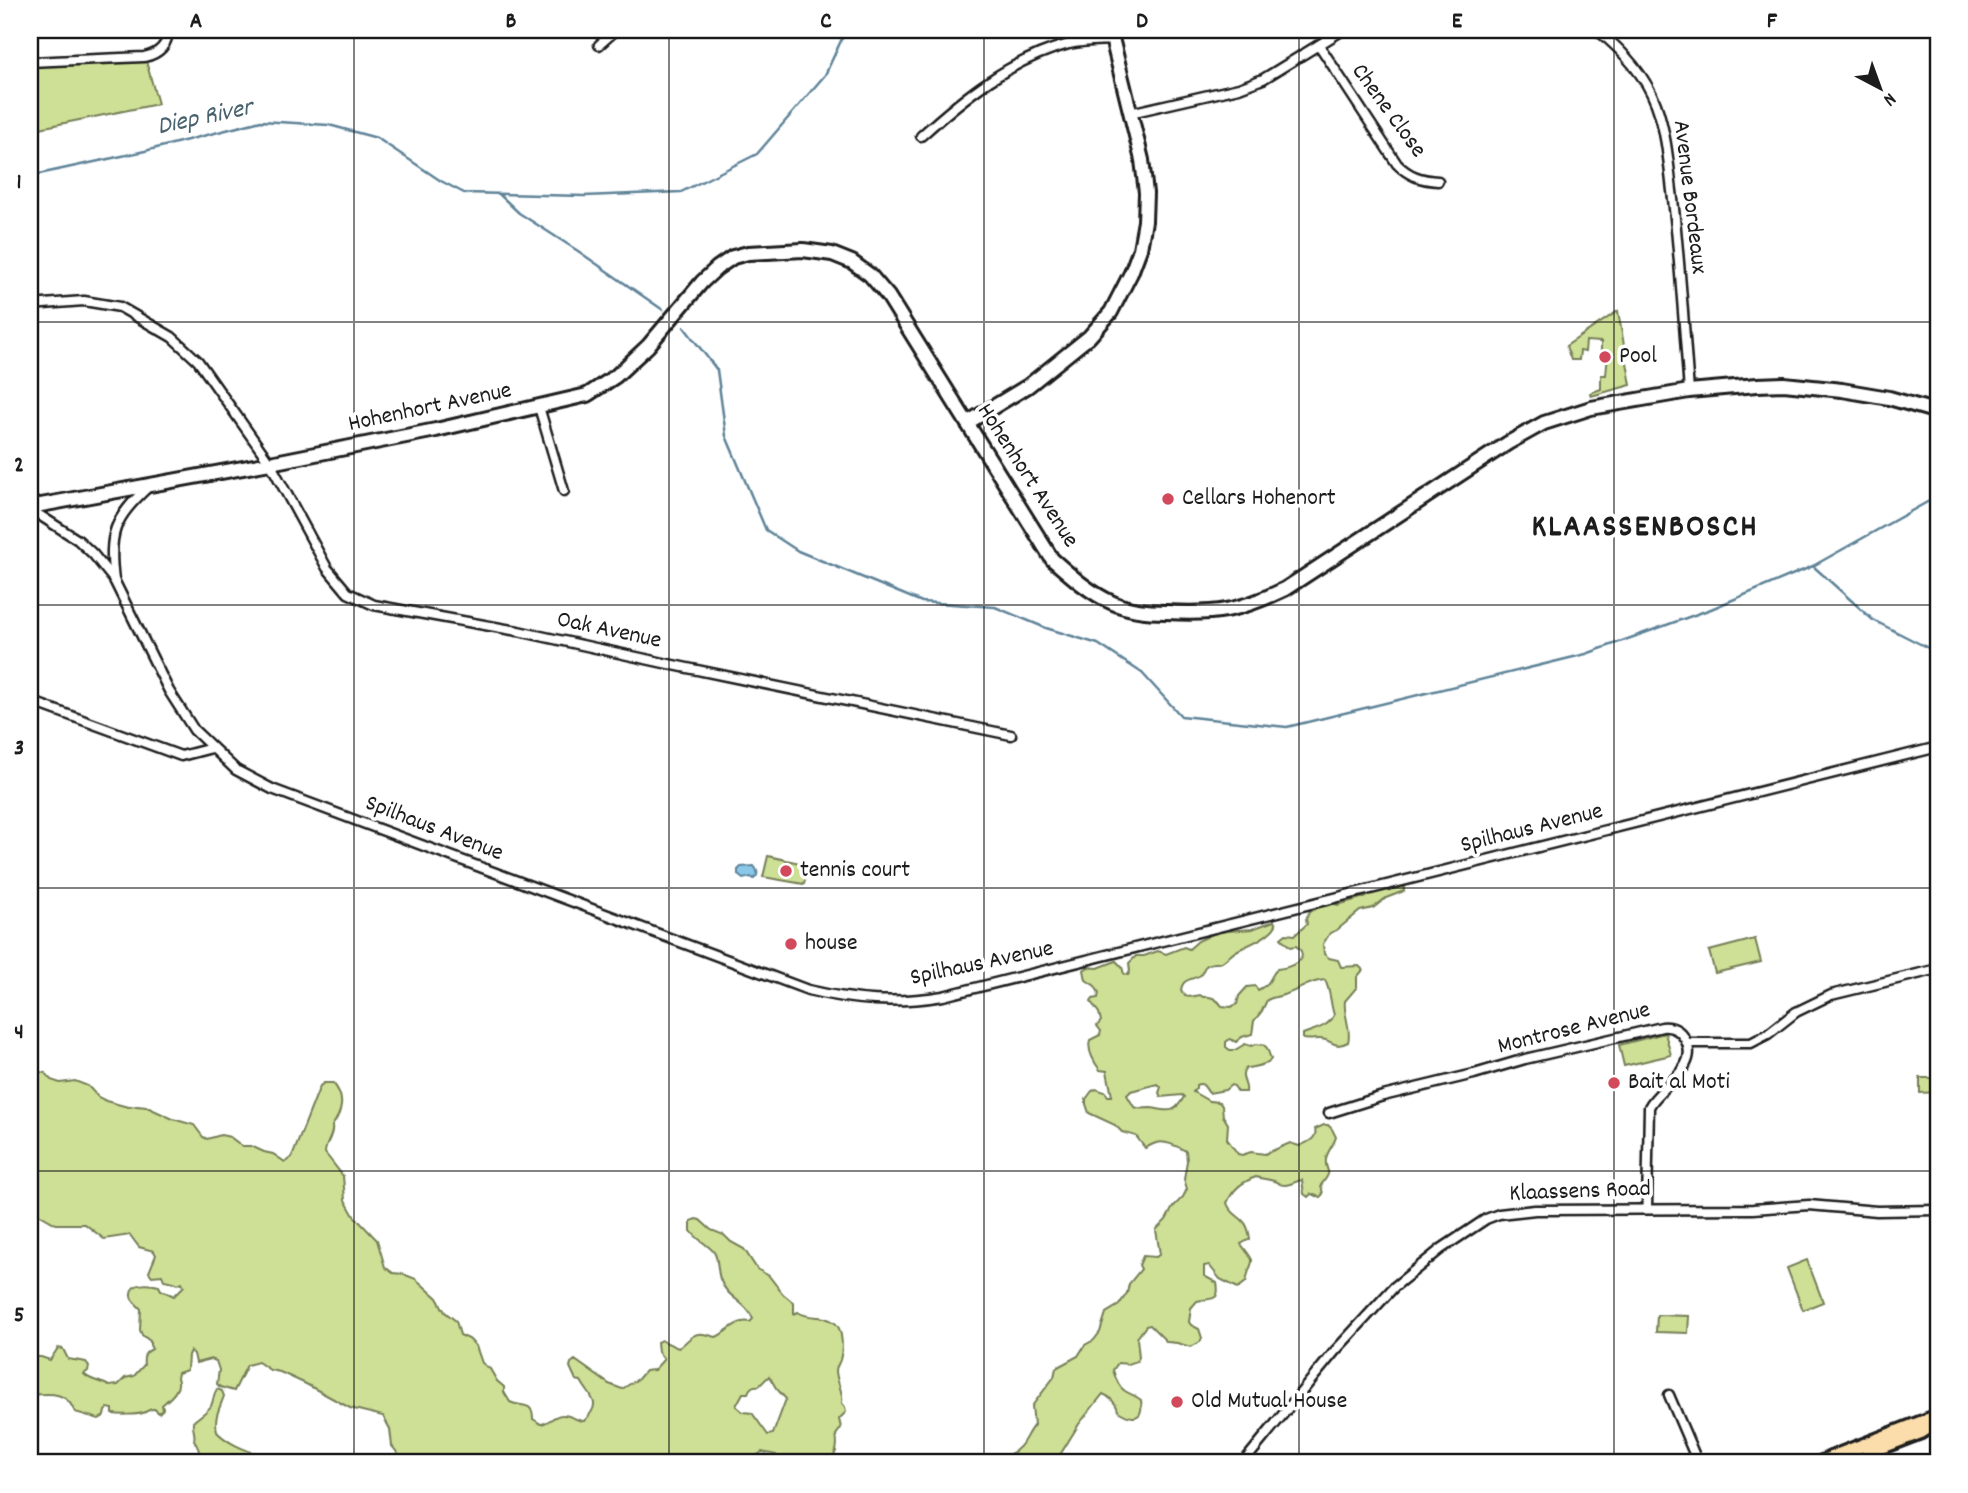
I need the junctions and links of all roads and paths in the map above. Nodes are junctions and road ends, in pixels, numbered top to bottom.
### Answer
1 (167, 30) edge
2 (616, 30) edge
3 (1343, 30) edge
4 (1597, 30) edge
5 (1111, 35) edge
6 (599, 45) dead end
7 (1319, 45) junction
8 (30, 62) edge
9 (1130, 113) junction
10 (921, 136) dead end
11 (1438, 181) dead end
12 (30, 305) edge
13 (1689, 391) junction
14 (539, 407) junction
15 (1938, 412) edge
16 (967, 423) junction
17 (270, 463) junction
18 (150, 485) junction
19 (565, 491) dead end
20 (30, 508) edge
21 (114, 580) junction
22 (36, 703) dead end
23 (1011, 735) dead end
24 (1938, 747) edge
25 (212, 748) junction
26 (1938, 969) edge
27 (1687, 1043) junction
28 (1329, 1113) dead end
29 (1647, 1208) junction
30 (1938, 1210) edge
31 (1669, 1395) dead end
32 (1938, 1419) edge
33 (1833, 1461) edge
34 (1243, 1463) edge
35 (1698, 1463) edge
36 (1860, 1463) edge

1 - 8 street
2 - 6 street
3 - 7 street
4 - 13 street, Avenue Bordeaux
5 - 9 street
5 - 10 street
7 - 9 street
7 - 11 street, Chene Close
9 - 16 street
12 - 17 street, Oak Avenue
13 - 15 street, Hohenhort Avenue
13 - 16 street, Hohenhort Avenue
14 - 16 street, Hohenhort Avenue
14 - 17 street, Hohenhort Avenue
14 - 19 street
17 - 18 street, Hohenhort Avenue
17 - 23 street, Oak Avenue
18 - 20 street, Hohenhort Avenue
18 - 21 street, Spilhaus Avenue
20 - 21 street, Spilhaus Avenue
21 - 25 street, Spilhaus Avenue
22 - 25 street
24 - 25 street, Spilhaus Avenue
26 - 27 street
27 - 28 street, Montrose Avenue
27 - 29 street
29 - 30 street, Klaassens Road
29 - 34 street, Klaassens Road
31 - 35 street
32 - 33 main road
32 - 36 main road

